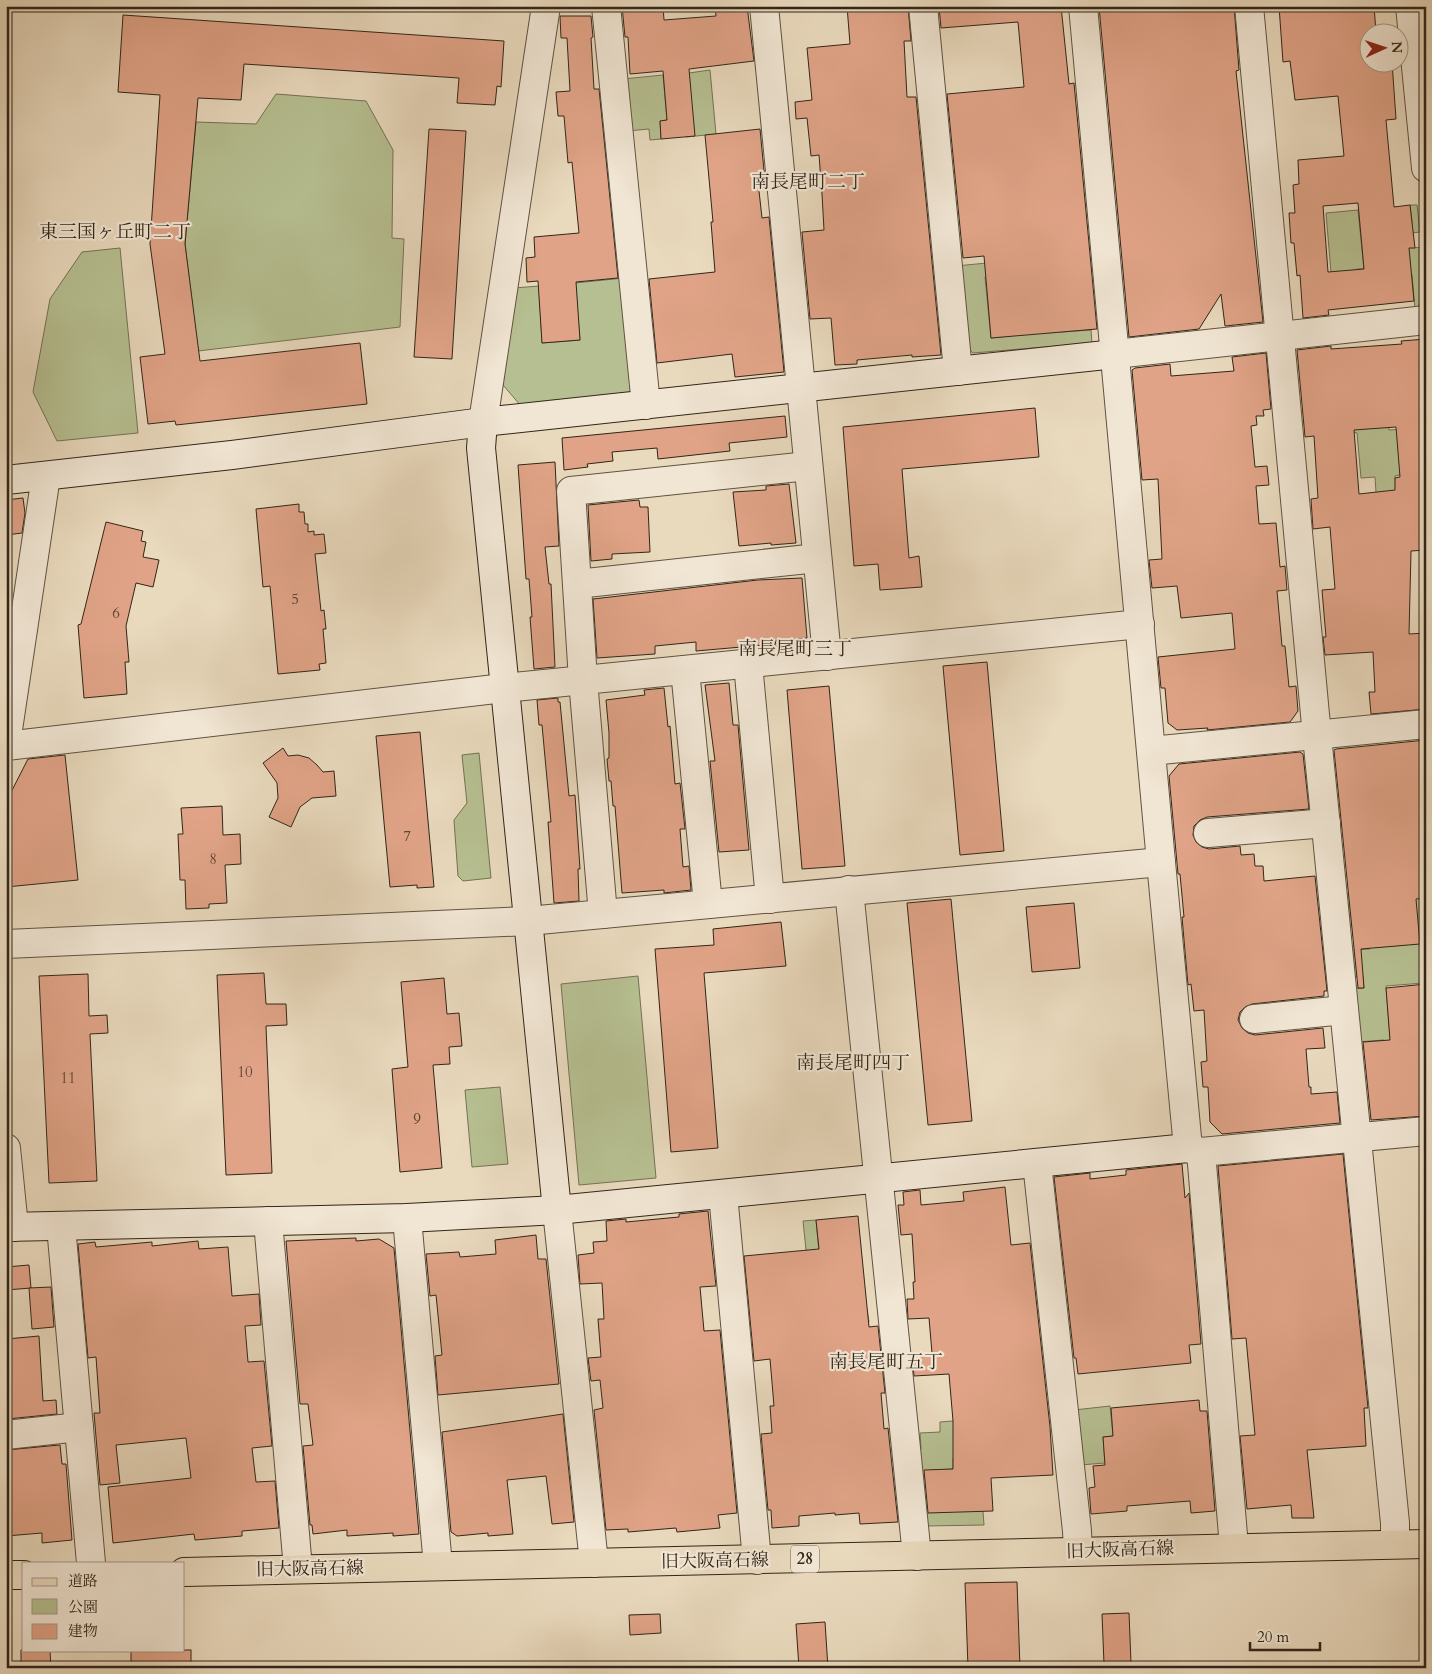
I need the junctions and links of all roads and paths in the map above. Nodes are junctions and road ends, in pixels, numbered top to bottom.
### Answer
1 (546, 6) edge
2 (606, 6) edge
3 (764, 6) edge
4 (923, 6) edge
5 (1083, 6) edge
6 (1249, 6) edge
7 (1410, 6) edge
8 (1426, 168) edge
9 (1426, 320) edge
10 (1280, 336) junction
11 (1115, 354) junction
12 (958, 371) junction
13 (801, 388) junction
14 (646, 405) junction
15 (483, 422) junction
16 (808, 466) junction
17 (46, 476) junction
18 (6, 480) edge
19 (817, 558) junction
20 (577, 584) junction
21 (1140, 624) junction
22 (826, 656) junction
23 (748, 664) junction
24 (685, 670) junction
25 (583, 680) junction
26 (504, 688) junction
27 (1426, 724) edge
28 (1317, 736) junction
29 (6, 745) edge
30 (1150, 751) junction
31 (1326, 823) junction
32 (1208, 833) dead end
33 (1161, 862) junction
34 (848, 890) junction
35 (770, 899) junction
36 (708, 904) junction
37 (603, 914) junction
38 (528, 921) junction
39 (6, 944) edge
40 (1344, 1010) junction
41 (1254, 1019) dead end
42 (1426, 1131) edge
43 (1357, 1138) junction
44 (6, 1148) edge
45 (1195, 1150) junction
46 (1037, 1163) junction
47 (878, 1179) junction
48 (723, 1194) junction
49 (557, 1210) junction
50 (407, 1218) junction
51 (268, 1221) junction
52 (61, 1226) junction
53 (10, 1227) edge
54 (79, 1427) junction
55 (6, 1435) edge
56 (1395, 1544) junction
57 (1426, 1544) edge
58 (1234, 1547) junction
59 (1078, 1552) junction
60 (917, 1556) junction
61 (757, 1560) junction
62 (91, 1562) edge
63 (594, 1563) junction
64 (438, 1566) junction
65 (298, 1570) junction
66 (185, 1572) edge
67 (6, 1575) edge
68 (22, 1575) edge

1 - 15 street
2 - 14 street
3 - 13 street
4 - 12 street
5 - 11 street
6 - 10 street
7 - 8 street
9 - 10 street
10 - 11 street
10 - 28 street
11 - 12 street
11 - 21 street
12 - 13 street
13 - 14 street
13 - 16 street
14 - 15 street
15 - 17 street
15 - 26 street
16 - 19 street
16 - 20 street
17 - 18 street
17 - 29 street
19 - 20 street
19 - 22 street
20 - 25 street
21 - 22 street
21 - 30 street
22 - 23 street
23 - 24 street
23 - 35 street
24 - 25 street
24 - 36 street
25 - 26 street
25 - 37 street
26 - 29 street
26 - 38 street
27 - 28 street
28 - 30 street
28 - 31 street
30 - 33 street
31 - 32 street
31 - 40 street
33 - 34 street
33 - 45 street
34 - 35 street
34 - 47 street
35 - 36 street
36 - 37 street
37 - 38 street
38 - 39 street
38 - 49 street
40 - 41 street
40 - 43 street
42 - 43 street
43 - 45 street
43 - 56 street
44 - 53 street
45 - 46 street
45 - 58 street
46 - 47 street
46 - 59 street
47 - 48 street
47 - 60 street
48 - 49 street
48 - 61 street
49 - 50 street
49 - 63 street
50 - 51 street
50 - 64 street
51 - 52 street
51 - 65 street
52 - 53 street
52 - 54 street
54 - 55 street
54 - 62 street
56 - 57 main road, 旧大阪高石線 / 28
56 - 58 main road, 旧大阪高石線 / 28
58 - 59 main road, 旧大阪高石線 / 28
59 - 60 main road, 旧大阪高石線 / 28
60 - 61 main road, 旧大阪高石線 / 28
61 - 63 main road, 旧大阪高石線 / 28
63 - 64 main road, 旧大阪高石線 / 28
64 - 65 main road, 旧大阪高石線 / 28
65 - 66 main road, 旧大阪高石線 / 28
67 - 68 main road

